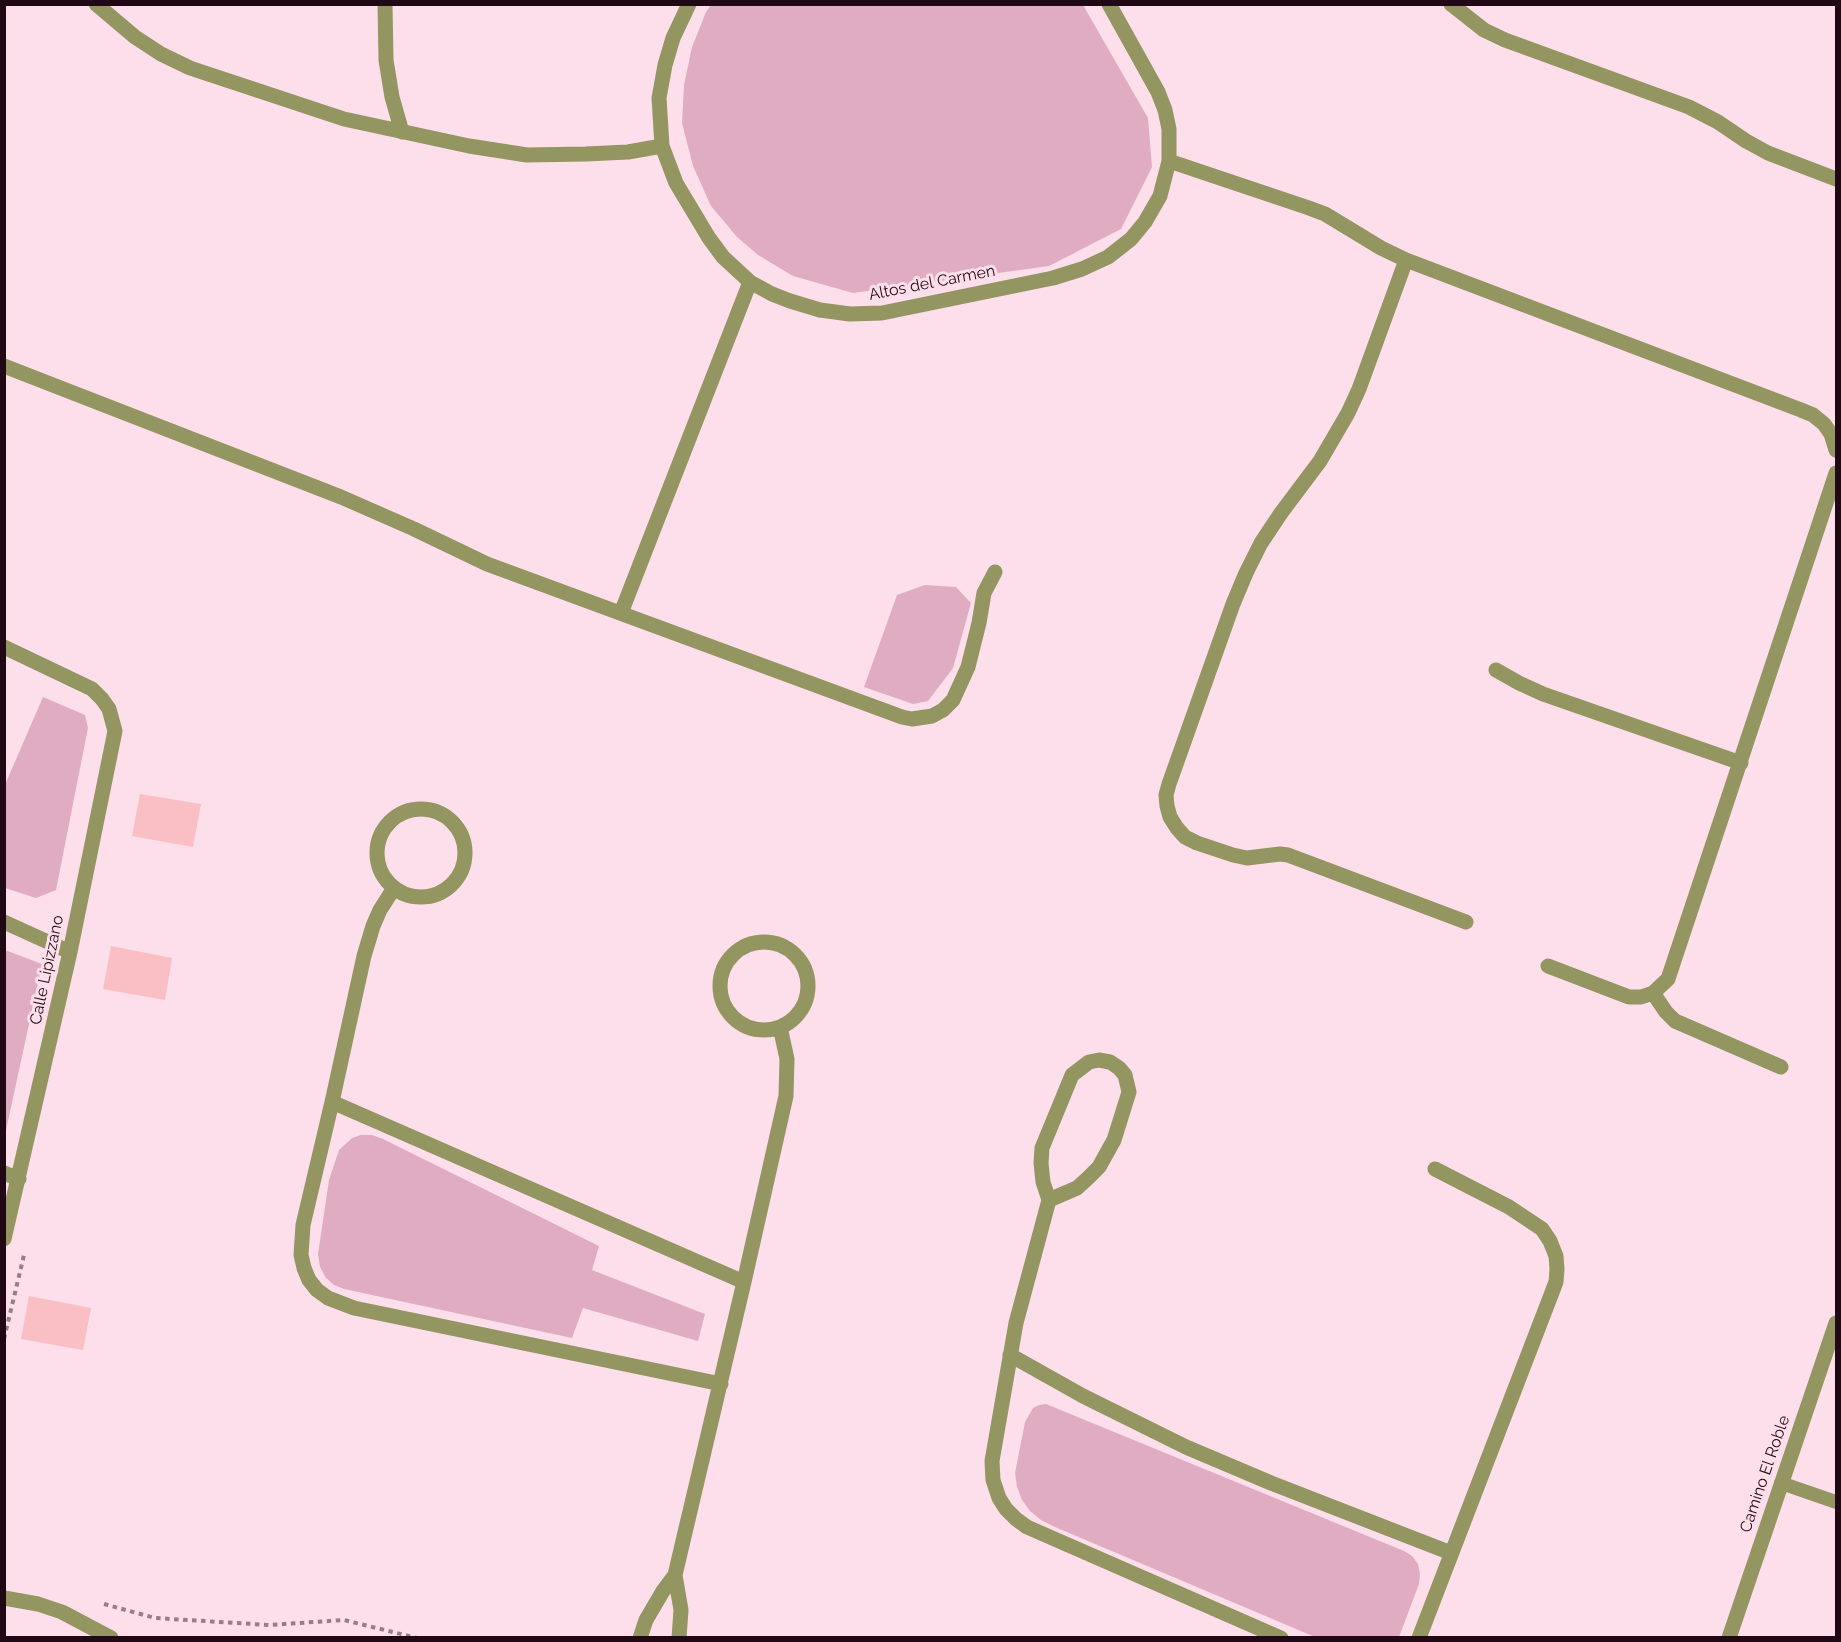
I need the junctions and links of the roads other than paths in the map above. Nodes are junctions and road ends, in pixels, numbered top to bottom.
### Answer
1 (96, 4) edge
2 (385, 4) edge
3 (689, 4) edge
4 (1109, 4) edge
5 (1451, 4) edge
6 (402, 132) junction
7 (662, 146) junction
8 (1169, 161) junction
9 (1836, 179) edge
10 (1406, 260) junction
11 (750, 282) junction
12 (4, 366) edge
13 (1836, 450) edge
14 (1836, 473) edge
15 (995, 572) dead end
16 (621, 613) junction
17 (4, 647) edge
18 (1496, 670) dead end
19 (1741, 764) junction
20 (394, 888) junction
21 (4, 922) edge
22 (1466, 922) dead end
23 (70, 952) junction
24 (1548, 966) dead end
25 (1653, 993) junction
26 (780, 1028) junction
27 (1781, 1067) dead end
28 (332, 1102) junction
29 (1435, 1169) dead end
30 (12, 1176) edge
31 (1049, 1200) junction
32 (4, 1239) edge
33 (744, 1282) junction
34 (1836, 1323) edge
35 (1010, 1355) junction
36 (721, 1384) junction
37 (1781, 1483) junction
38 (1836, 1502) edge
39 (1451, 1552) junction
40 (675, 1575) junction
41 (4, 1598) edge
42 (111, 1638) edge
43 (640, 1638) edge
44 (679, 1638) edge
45 (1281, 1638) edge
46 (1419, 1638) edge
47 (1729, 1638) edge

1 - 6 street
2 - 6 street
3 - 7 street, Altos del Carmen
4 - 8 street, Altos del Carmen
5 - 9 street
6 - 7 street
7 - 11 street, Altos del Carmen
8 - 10 street
8 - 11 street, Altos del Carmen
10 - 13 street
10 - 22 street
11 - 16 street
12 - 16 street
14 - 19 street
15 - 16 street
17 - 23 street, Calle Lipizzano
18 - 19 street
19 - 25 street
20 - 20 street
20 - 28 street
21 - 23 street
23 - 30 street, Calle Lipizzano
24 - 25 street
25 - 27 street
26 - 26 street
26 - 33 street
28 - 33 street
28 - 36 street
29 - 39 street
30 - 32 street, Calle Lipizzano
31 - 31 street
31 - 35 street
33 - 36 street
34 - 37 street, Camino El Roble
35 - 39 street
35 - 45 street
36 - 40 street
37 - 38 lane
37 - 47 street, Camino El Roble
39 - 46 street
40 - 43 street
40 - 44 street
41 - 42 street

